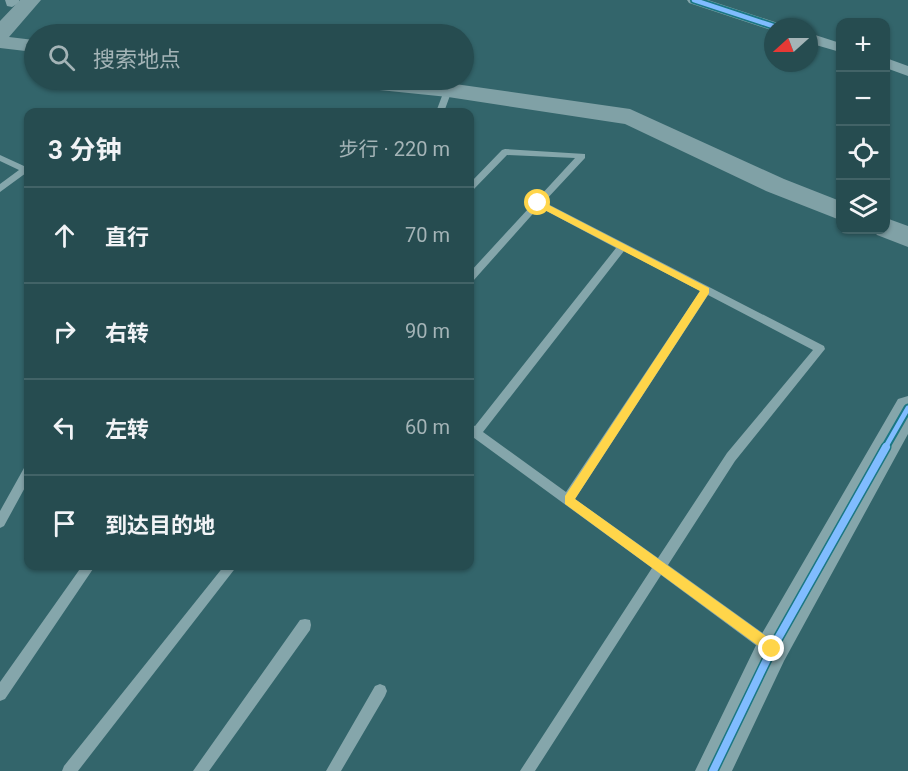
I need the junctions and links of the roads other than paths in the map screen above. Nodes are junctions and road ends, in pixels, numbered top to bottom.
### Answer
1 (694, 0) edge
2 (14, 3) edge
3 (764, 23) edge
4 (0, 34) edge
5 (818, 41) edge
6 (0, 42) edge
7 (24, 45) edge
8 (836, 47) edge
9 (890, 65) edge
10 (908, 70) edge
11 (448, 90) joint
12 (441, 108) edge
13 (0, 158) edge
14 (24, 168) edge
15 (24, 171) edge
16 (474, 184) edge
17 (0, 189) edge
18 (538, 203) junction
19 (836, 208) edge
20 (890, 230) edge
21 (908, 237) edge
22 (622, 247) junction
23 (474, 274) edge
24 (706, 290) junction
25 (908, 408) edge
26 (474, 430) edge
27 (474, 432) edge
28 (24, 479) edge
29 (568, 500) junction
30 (0, 522) edge
31 (661, 567) junction
32 (86, 570) edge
33 (228, 570) edge
34 (305, 626) dead end
35 (772, 649) junction
36 (381, 691) dead end
37 (0, 694) edge
38 (69, 771) edge
39 (200, 771) edge
40 (333, 771) edge
41 (527, 771) edge
42 (713, 771) edge

1 - 3 street
2 - 4 main road
5 - 8 street
6 - 7 main road
9 - 10 street
11 - 12 lane
11 - 19 main road
13 - 14 lane
15 - 17 lane
16 - 18 lane
18 - 22 lane
18 - 23 lane
20 - 21 main road
22 - 24 lane
22 - 26 lane
24 - 29 lane
24 - 31 lane
25 - 35 street
27 - 29 lane
28 - 30 lane
29 - 31 lane
31 - 35 lane
31 - 41 lane
32 - 37 lane
33 - 38 lane
34 - 39 lane
35 - 42 street
36 - 40 lane

